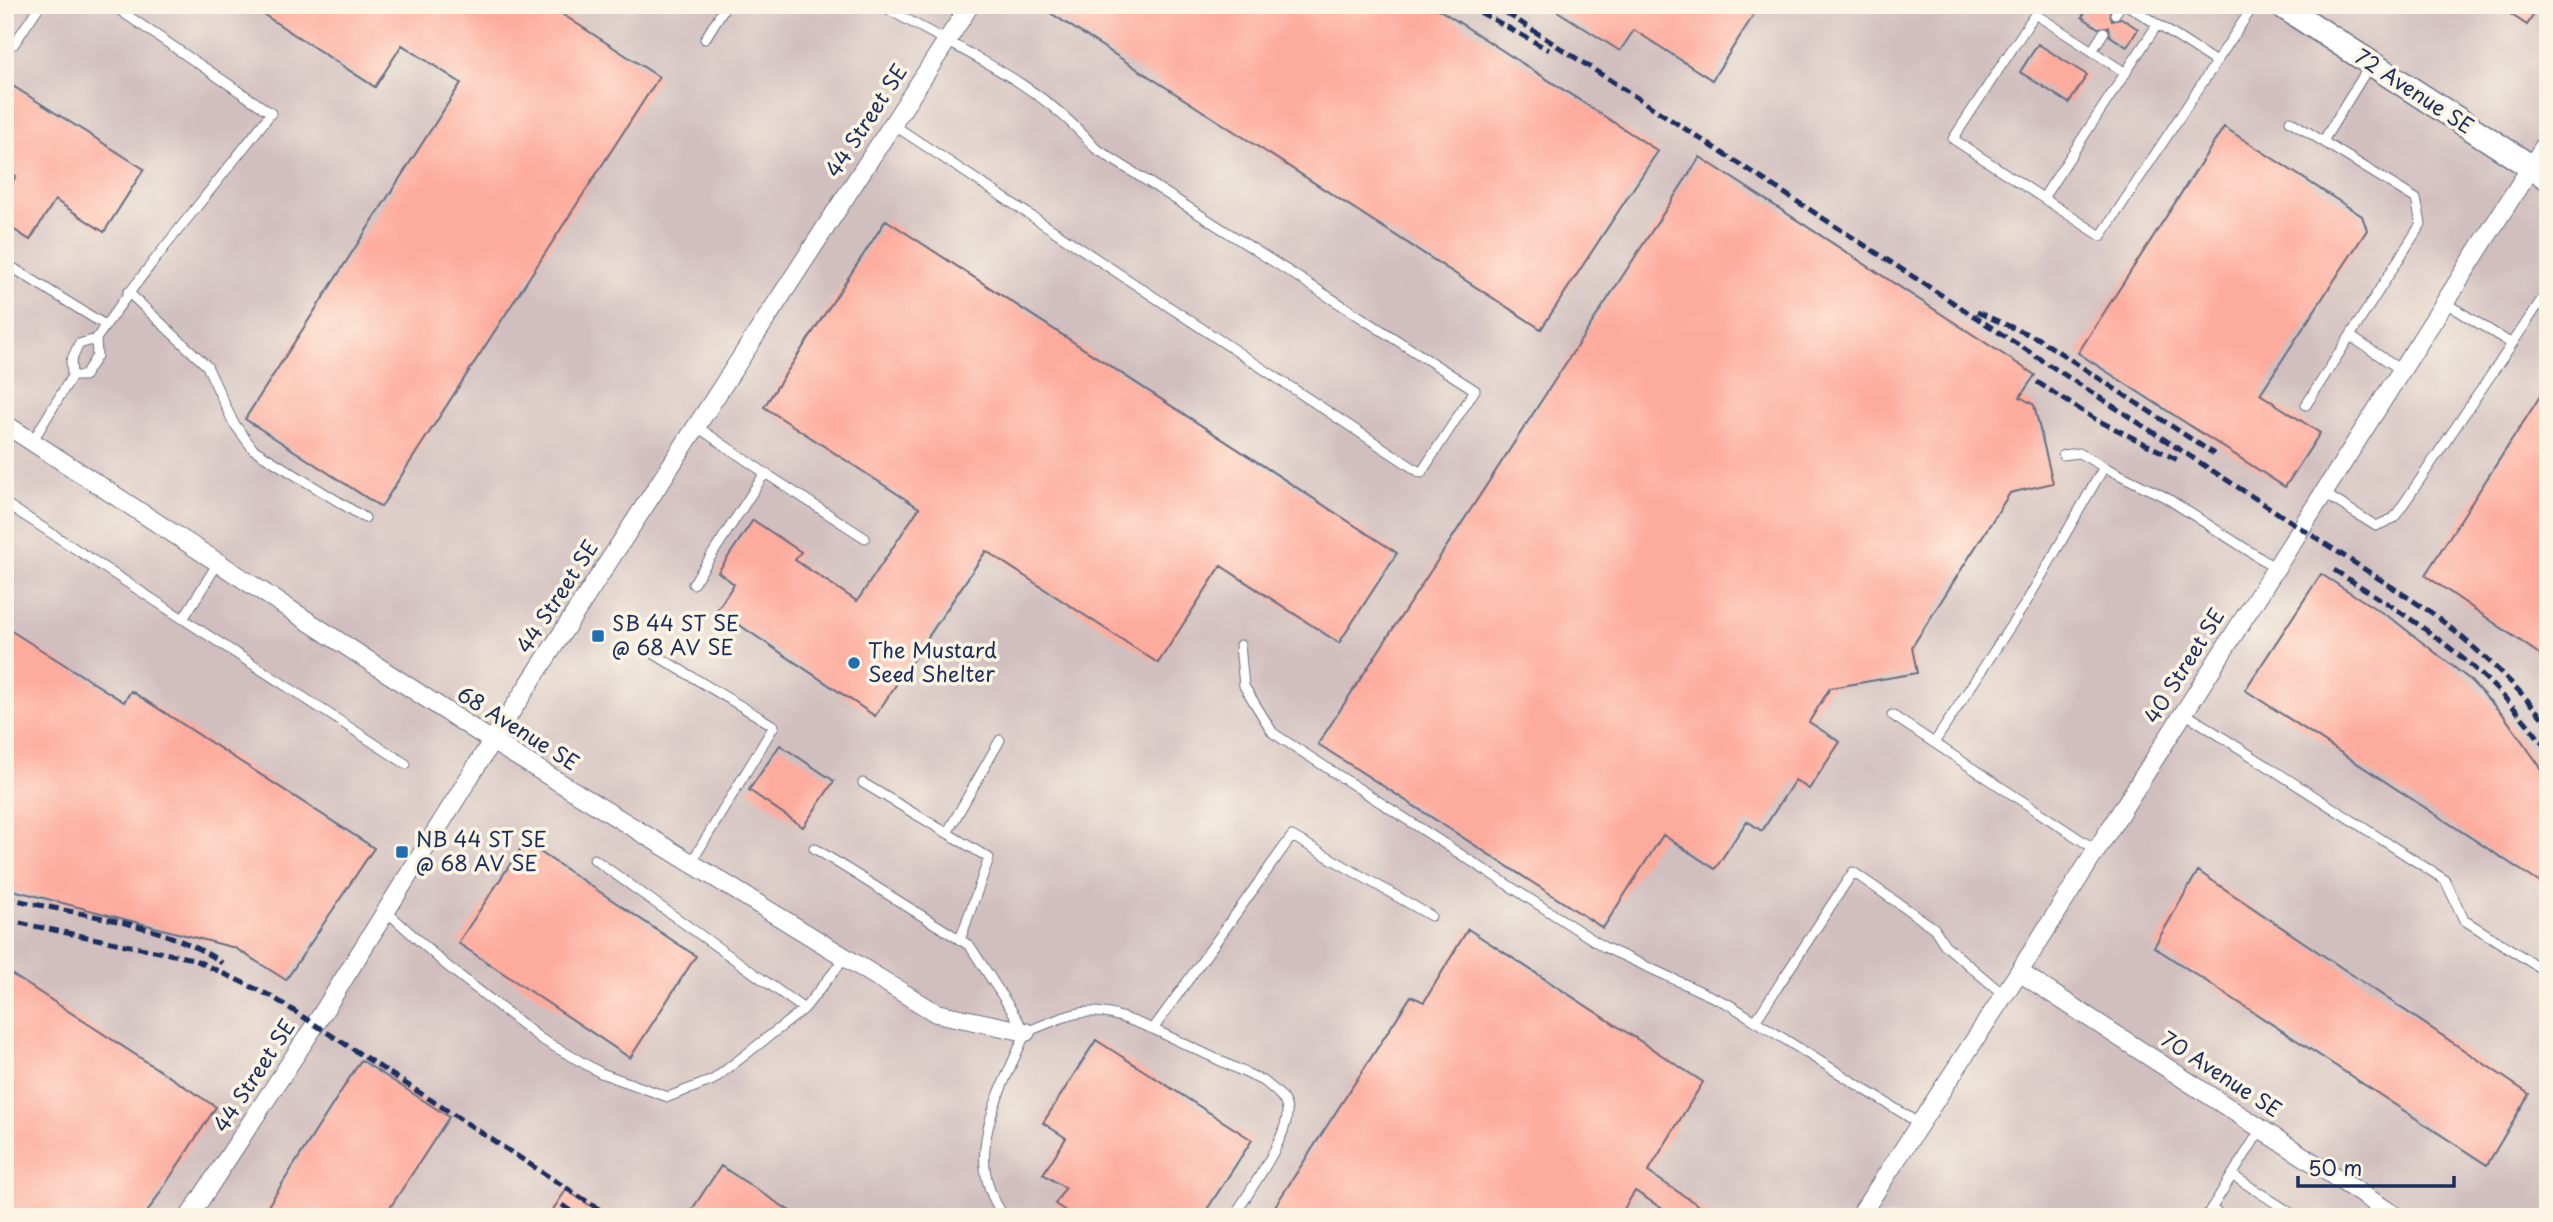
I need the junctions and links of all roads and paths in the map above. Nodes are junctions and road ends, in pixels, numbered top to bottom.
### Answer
1 (40, 5) edge
2 (111, 5) edge
3 (726, 5) edge
4 (881, 5) edge
5 (970, 5) edge
6 (2040, 5) edge
7 (2121, 5) edge
8 (2127, 5) edge
9 (2254, 5) edge
10 (2281, 5) edge
11 (2115, 14) dead end
12 (2035, 15) junction
13 (2157, 25) junction
14 (2104, 32) dead end
15 (5, 39) edge
16 (705, 39) dead end
17 (946, 43) junction
18 (2092, 51) junction
19 (2216, 62) junction
20 (2371, 64) junction
21 (2126, 73) junction
22 (2290, 121) dead end
23 (892, 124) junction
24 (2548, 140) edge
25 (2323, 141) junction
26 (2539, 172) edge
27 (2043, 198) junction
28 (5, 263) edge
29 (2548, 290) edge
30 (128, 292) junction
31 (2444, 302) junction
32 (105, 325) junction
33 (2350, 336) junction
34 (96, 339) junction
35 (2512, 344) junction
36 (2401, 370) junction
37 (72, 376) junction
38 (2306, 405) dead end
39 (5, 424) edge
40 (696, 426) junction
41 (32, 442) junction
42 (2063, 455) dead end
43 (2104, 467) junction
44 (765, 473) junction
45 (2322, 492) junction
46 (5, 503) edge
47 (365, 518) dead end
48 (865, 538) dead end
49 (218, 563) junction
50 (2274, 567) junction
51 (693, 584) dead end
52 (183, 619) junction
53 (1240, 645) dead end
54 (644, 648) dead end
55 (2183, 712) junction
56 (1892, 715) dead end
57 (1000, 740) dead end
58 (492, 741) junction
59 (1934, 743) junction
60 (406, 764) dead end
61 (863, 783) dead end
62 (947, 833) junction
63 (814, 848) dead end
64 (2096, 850) junction
65 (594, 859) dead end
66 (691, 863) junction
67 (386, 911) junction
68 (1431, 916) dead end
69 (960, 940) junction
70 (845, 958) junction
71 (2019, 972) junction
72 (2548, 973) edge
73 (2004, 995) junction
74 (804, 1009) junction
75 (1756, 1020) junction
76 (1153, 1029) junction
77 (1026, 1032) junction
78 (1920, 1124) junction
79 (2261, 1129) junction
80 (2232, 1175) junction
81 (2209, 1213) edge
82 (189, 1217) edge
83 (1005, 1217) edge
84 (1234, 1217) edge
85 (1859, 1217) edge
86 (2224, 1217) edge
87 (2297, 1217) edge
88 (2397, 1217) edge

1 - 15 lane
2 - 30 lane
3 - 16 lane
4 - 17 lane
5 - 17 street, 44 Street SE
6 - 12 lane
7 - 11 lane
8 - 13 lane
9 - 19 lane
10 - 20 street, 72 Avenue SE
12 - 18 lane
12 - 27 lane
13 - 19 lane
13 - 21 lane
14 - 18 lane
17 - 23 street, 44 Street SE
17 - 23 lane
18 - 21 lane
19 - 27 lane
20 - 25 lane
20 - 26 street, 72 Avenue SE
21 - 27 lane
22 - 25 lane
23 - 40 street, 44 Street SE
24 - 26 street, 40 Street SE
25 - 33 lane
26 - 31 street, 40 Street SE
28 - 32 lane
29 - 35 lane
30 - 32 lane
30 - 47 lane
31 - 35 lane
31 - 36 street, 40 Street SE
32 - 34 lane
33 - 36 lane
33 - 38 lane
34 - 37 lane
34 - 37 lane
35 - 45 lane
36 - 45 street, 40 Street SE
37 - 41 lane
39 - 41 street, 68 Avenue SE
40 - 44 lane
40 - 58 street, 44 Street SE
41 - 49 street, 68 Avenue SE
42 - 43 lane
43 - 50 lane
43 - 59 lane
44 - 48 lane
44 - 51 lane
45 - 50 street, 40 Street SE
46 - 52 lane
49 - 52 lane
49 - 58 street, 68 Avenue SE
50 - 55 street, 40 Street SE
52 - 60 lane
53 - 75 lane
54 - 66 lane
55 - 64 street, 40 Street SE
55 - 72 lane
56 - 59 lane
57 - 62 lane
58 - 66 street, 68 Avenue SE
58 - 67 street, 44 Street SE
59 - 64 lane
61 - 62 lane
62 - 69 lane
63 - 69 lane
64 - 71 street, 40 Street SE
65 - 74 lane
66 - 70 street, 68 Avenue SE
67 - 74 lane
67 - 82 street, 44 Street SE
68 - 76 lane
69 - 77 lane
70 - 74 lane
70 - 77 street, 68 Avenue SE
71 - 73 street, 40 Street SE
71 - 79 street, 70 Avenue SE
73 - 75 lane
73 - 78 street, 40 Street SE
75 - 78 lane
76 - 77 lane
76 - 84 lane
77 - 83 lane
78 - 85 street, 40 Street SE
79 - 80 lane
79 - 88 street, 70 Avenue SE
80 - 81 lane
80 - 87 lane
81 - 86 lane

